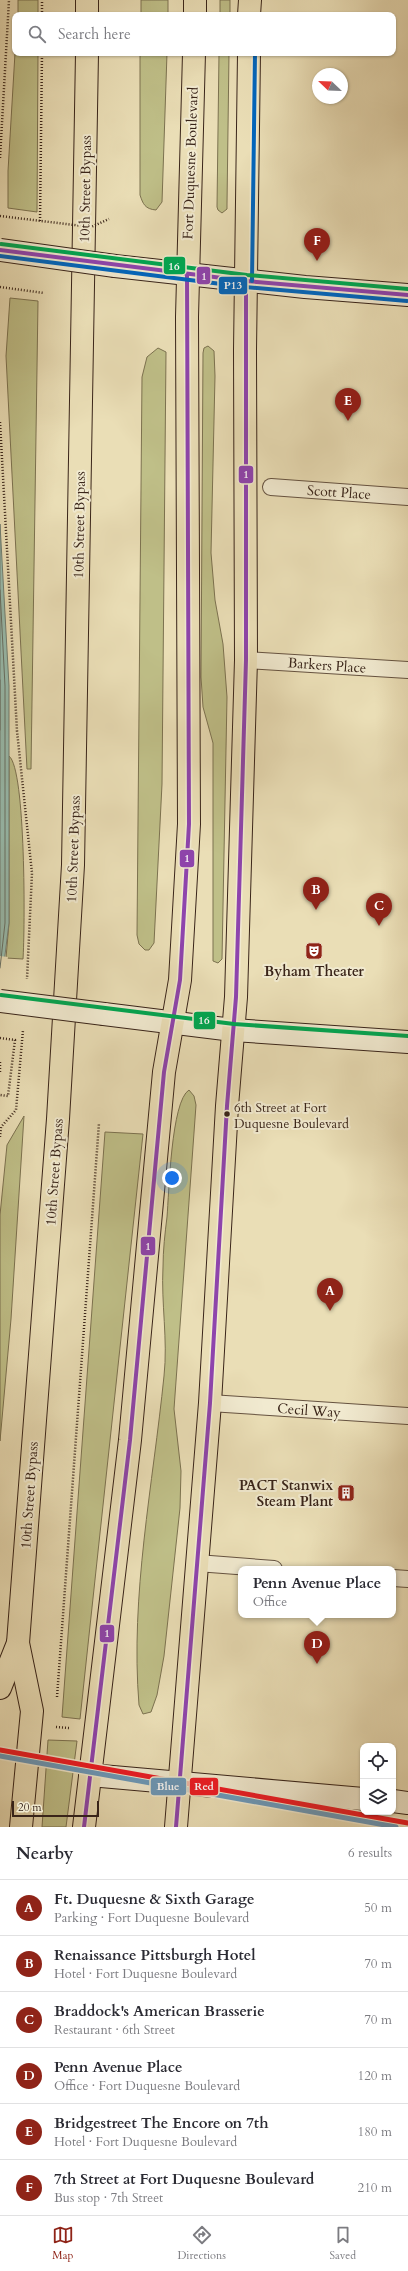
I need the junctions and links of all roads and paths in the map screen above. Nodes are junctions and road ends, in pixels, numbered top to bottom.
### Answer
1 (9, 0) edge
2 (42, 0) edge
3 (86, 0) edge
4 (195, 0) edge
5 (250, 0) edge
6 (42, 12) edge
7 (86, 12) edge
8 (195, 12) edge
9 (249, 12) edge
10 (42, 56) edge
11 (86, 56) edge
12 (194, 56) edge
13 (249, 56) edge
14 (0, 158) edge
15 (0, 216) edge
16 (109, 219) dead end
17 (40, 221) junction
18 (0, 250) edge
19 (187, 274) junction
20 (246, 281) junction
21 (0, 287) edge
22 (44, 293) dead end
23 (408, 295) edge
24 (0, 422) edge
25 (271, 487) dead end
26 (408, 498) edge
27 (246, 660) junction
28 (408, 670) edge
29 (27, 986) dead end
30 (0, 1001) edge
31 (174, 1024) junction
32 (23, 1025) dead end
33 (234, 1030) junction
34 (0, 1038) edge
35 (408, 1042) edge
36 (0, 1062) edge
37 (0, 1074) edge
38 (0, 1095) edge
39 (99, 1123) dead end
40 (0, 1137) edge
41 (210, 1403) junction
42 (408, 1416) edge
43 (197, 1563) junction
44 (238, 1566) edge
45 (396, 1578) edge
46 (408, 1579) edge
47 (18, 1643) junction
48 (0, 1688) edge
49 (57, 1703) dead end
50 (56, 1719) dead end
51 (76, 1728) dead end
52 (90, 1775) junction
53 (180, 1782) junction
54 (360, 1799) edge
55 (396, 1801) edge
56 (408, 1803) edge
57 (21, 1827) edge
58 (84, 1827) edge
59 (176, 1827) edge

1 - 14 path
2 - 6 path
3 - 7 main road
4 - 8 main road
5 - 9 main road
10 - 17 path
11 - 47 main road, 10th Street Bypass
12 - 19 main road, Fort Duquesne Boulevard
13 - 20 main road
15 - 17 path, bridge
16 - 17 path, bridge
18 - 19 main road, bridge
19 - 20 main road
19 - 31 main road, Fort Duquesne Boulevard
20 - 23 main road
20 - 27 main road
21 - 22 path
24 - 29 path
25 - 26 lane, Scott Place
27 - 28 lane, Barkers Place
27 - 33 main road
30 - 31 main road, bridge
31 - 33 main road
31 - 52 main road, Fort Duquesne Boulevard
32 - 40 path
33 - 35 main road
33 - 41 main road
34 - 38 path
36 - 37 path
39 - 49 path
41 - 42 lane, Cecil Way
41 - 43 main road
43 - 44 lane
43 - 53 main road
45 - 46 lane
47 - 48 main road, 10th Street Bypass
47 - 57 main road, 10th Street Bypass
50 - 51 path
52 - 53 main road
52 - 58 main road, Fort Duquesne Boulevard
53 - 54 main road
53 - 59 main road
55 - 56 main road

